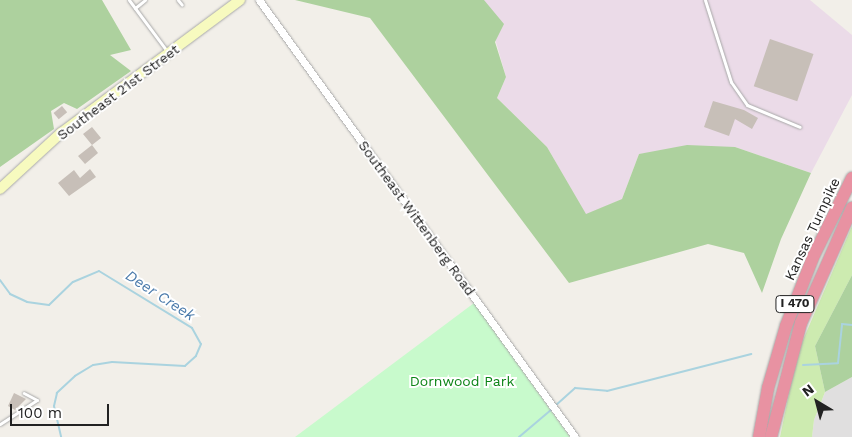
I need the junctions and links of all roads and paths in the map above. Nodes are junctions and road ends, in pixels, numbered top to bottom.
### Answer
1 (129, 0) edge
2 (145, 0) edge
3 (178, 0) edge
4 (240, 0) edge
5 (259, 0) edge
6 (705, 0) edge
7 (182, 6) dead end
8 (135, 8) junction
9 (169, 54) junction
10 (800, 127) dead end
11 (852, 178) edge
12 (0, 189) edge
13 (852, 208) edge
14 (24, 393) dead end
15 (0, 424) edge
16 (575, 437) edge
17 (758, 437) edge
18 (772, 437) edge

1 - 8 lane
2 - 8 lane
3 - 7 lane
4 - 9 street, Southeast 21st Street
5 - 16 street, Southeast Wittenberg Road
6 - 10 lane
8 - 9 lane
9 - 12 street, Southeast 21st Street
11 - 17 highway, Kansas Turnpike / I 470
13 - 18 highway, Kansas Turnpike / I 470
14 - 15 lane

